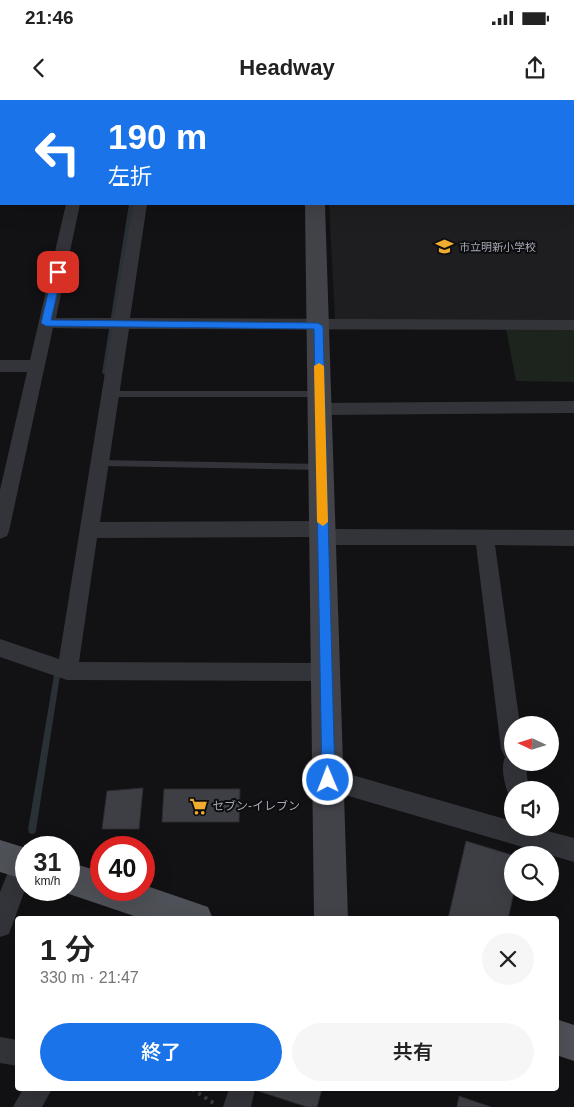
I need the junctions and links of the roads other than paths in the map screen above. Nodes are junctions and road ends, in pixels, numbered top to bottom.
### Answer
1 (73, 205) edge
2 (140, 205) edge
3 (315, 205) edge
4 (46, 323) junction
5 (122, 324) junction
6 (574, 325) edge
7 (318, 326) junction
8 (0, 366) edge
9 (37, 366) junction
10 (110, 394) junction
11 (320, 401) junction
12 (574, 407) edge
13 (100, 463) junction
14 (321, 467) junction
15 (90, 530) junction
16 (0, 531) edge
17 (323, 533) junction
18 (484, 537) junction
19 (574, 538) edge
20 (0, 648) edge
21 (67, 671) junction
22 (326, 672) junction
23 (508, 716) edge
24 (328, 780) junction
25 (504, 827) edge
26 (535, 836) edge
27 (574, 850) edge
28 (15, 865) edge
29 (140, 901) edge
30 (187, 916) edge
31 (331, 916) edge
32 (0, 925) edge
33 (559, 1038) edge
34 (574, 1043) edge
35 (0, 1050) edge
36 (15, 1052) edge
37 (37, 1091) edge
38 (241, 1091) edge
39 (27, 1107) edge
40 (237, 1107) edge

1 - 4 street
2 - 5 street
3 - 7 street
4 - 5 street
4 - 9 street
5 - 7 street
5 - 10 street
6 - 7 street
7 - 11 street
8 - 9 street
9 - 16 street
10 - 11 lane
10 - 13 street
11 - 12 street
11 - 14 street
13 - 14 lane
13 - 15 street
14 - 17 street
15 - 17 street
15 - 21 street
17 - 18 street
17 - 22 street
18 - 19 street
18 - 23 street
20 - 21 street
21 - 22 street
22 - 24 street
24 - 25 street
24 - 31 street
26 - 27 street
28 - 32 street
29 - 30 main road
33 - 34 main road
35 - 36 street
37 - 39 street
38 - 40 street

